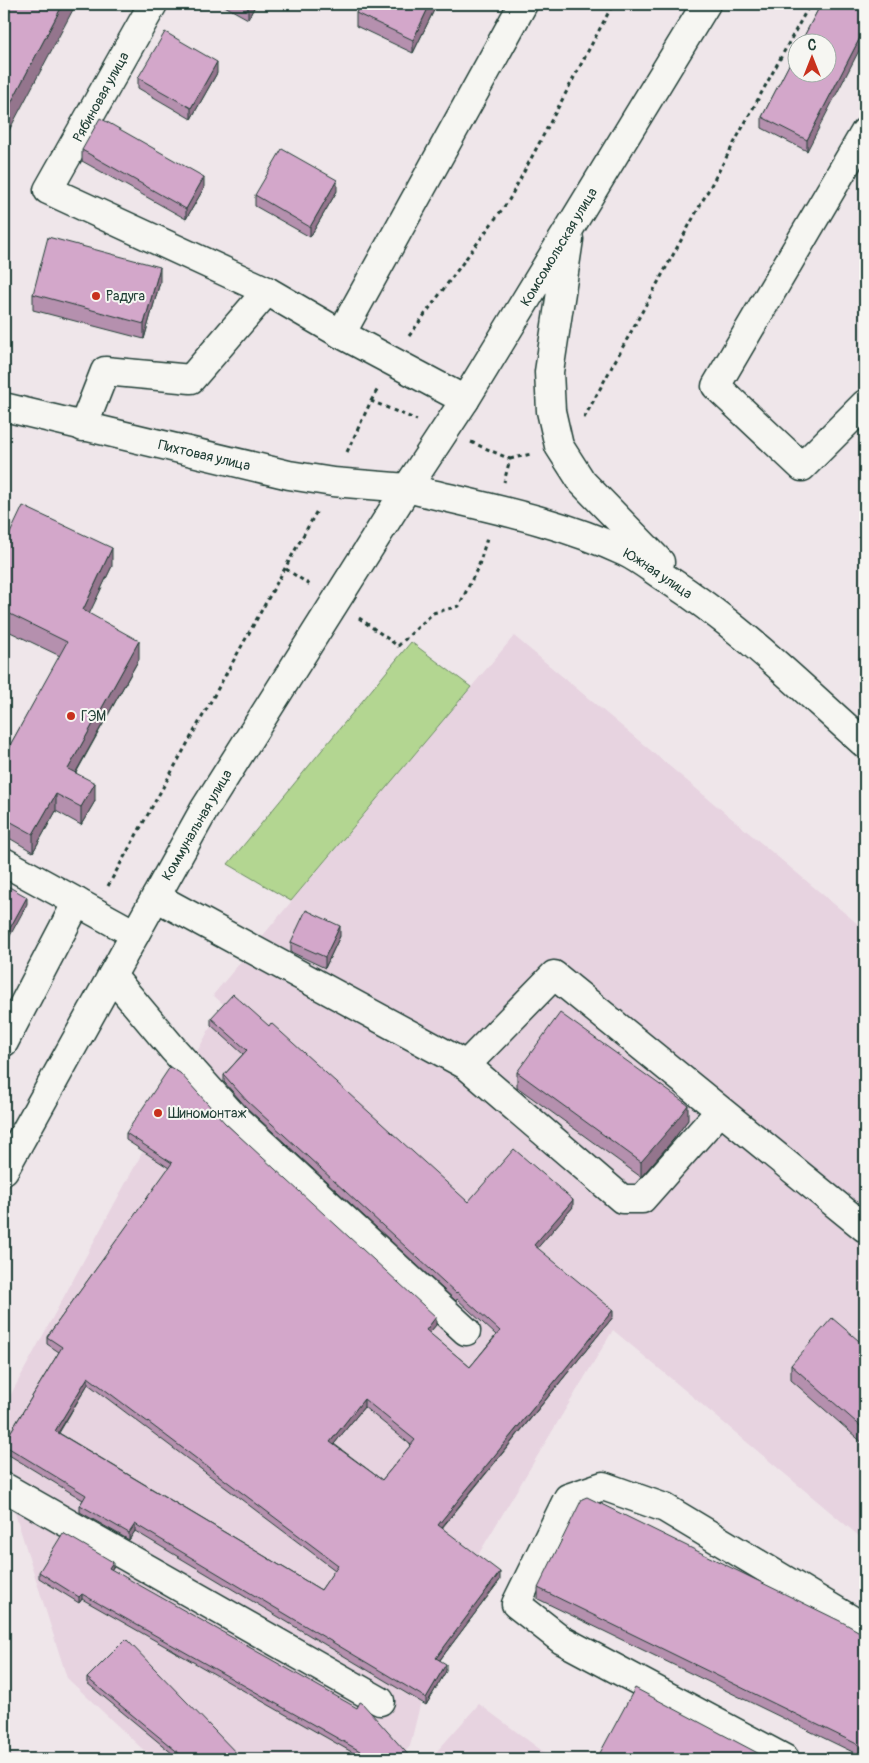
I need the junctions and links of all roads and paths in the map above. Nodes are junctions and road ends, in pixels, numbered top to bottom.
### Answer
1 (153, 4) edge
2 (523, 4) edge
3 (613, 4) edge
4 (706, 4) edge
5 (810, 4) edge
6 (865, 132) edge
7 (571, 228) junction
8 (267, 291) junction
9 (341, 334) junction
10 (393, 362) junction
11 (465, 400) junction
12 (371, 401) dead end
13 (865, 404) edge
14 (4, 407) edge
15 (83, 427) junction
16 (559, 446) junction
17 (510, 460) dead end
18 (407, 488) junction
19 (286, 569) dead end
20 (693, 596) junction
21 (865, 744) edge
22 (4, 862) edge
23 (156, 897) junction
24 (86, 907) junction
25 (135, 934) junction
26 (112, 976) junction
27 (4, 1042) edge
28 (466, 1065) junction
29 (720, 1110) junction
30 (4, 1170) edge
31 (865, 1228) edge
32 (466, 1331) dead end
33 (4, 1486) edge
34 (865, 1628) edge
35 (380, 1701) dead end
36 (785, 1759) edge

1 - 8 street, Рябиновая улица
2 - 9 street
3 - 10 path
4 - 7 street, Комсомольская улица
5 - 16 path
6 - 13 street
7 - 11 street, Комсомольская улица
7 - 16 street
8 - 9 street
8 - 15 street
9 - 10 street
10 - 11 street
10 - 12 path
11 - 18 street, Комсомольская улица
14 - 15 street, Пихтовая улица
15 - 18 street, Пихтовая улица
16 - 17 path
16 - 20 street
18 - 20 street, Южная улица
18 - 23 street, Коммунальная улица
19 - 24 path
20 - 21 street, Южная улица
22 - 24 street
23 - 25 street, Коммунальная улица
23 - 28 street
24 - 25 street
24 - 27 street
25 - 26 street, Коммунальная улица
26 - 30 street, Коммунальная улица
26 - 32 street
28 - 29 street
28 - 29 street
29 - 31 street
33 - 35 street
34 - 36 street

